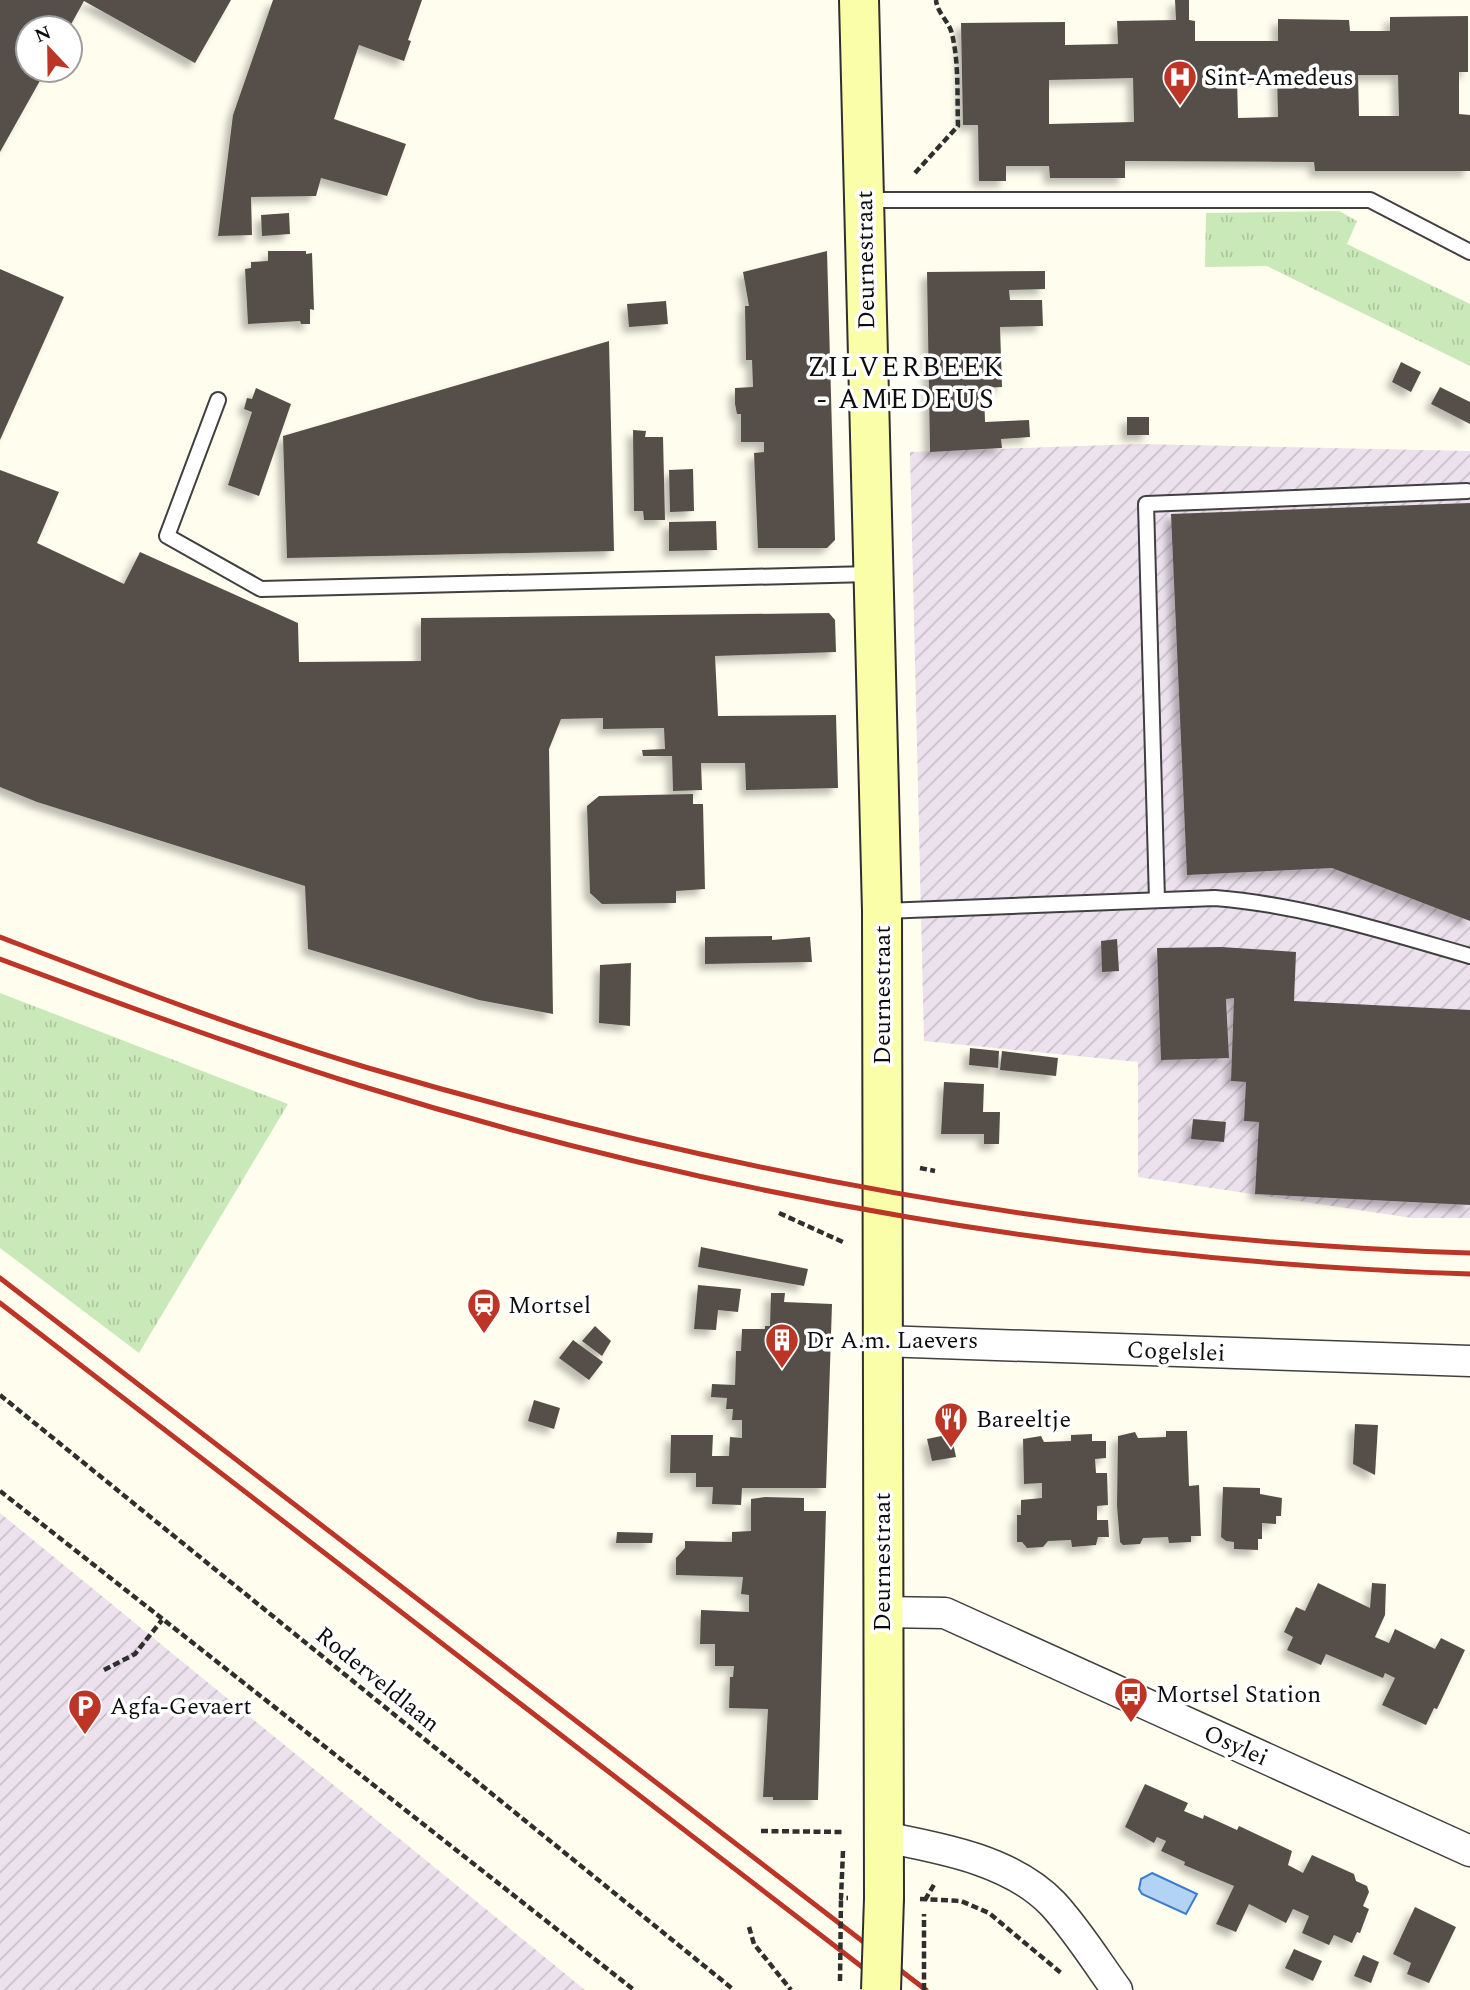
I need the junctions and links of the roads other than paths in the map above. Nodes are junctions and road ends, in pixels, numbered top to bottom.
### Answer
1 (859, 0) edge
2 (881, 200) junction
3 (1470, 252) edge
4 (218, 400) dead end
5 (1467, 491) dead end
6 (874, 573) junction
7 (1157, 900) junction
8 (882, 911) junction
9 (1470, 956) edge
10 (881, 1341) junction
11 (1470, 1361) edge
12 (881, 1612) junction
13 (884, 1837) junction
14 (1470, 1851) edge
15 (881, 1990) edge
16 (1117, 1990) edge

1 - 2 street, Deurnestraat
2 - 3 lane
2 - 6 street, Deurnestraat
4 - 6 lane
5 - 7 lane
6 - 8 street, Deurnestraat
7 - 8 lane
7 - 9 lane
8 - 10 street, Deurnestraat
10 - 11 street, Cogelslei
10 - 12 street, Deurnestraat
12 - 13 street, Deurnestraat
12 - 14 street, Osylei
13 - 15 street, Deurnestraat, bridge
13 - 16 street

